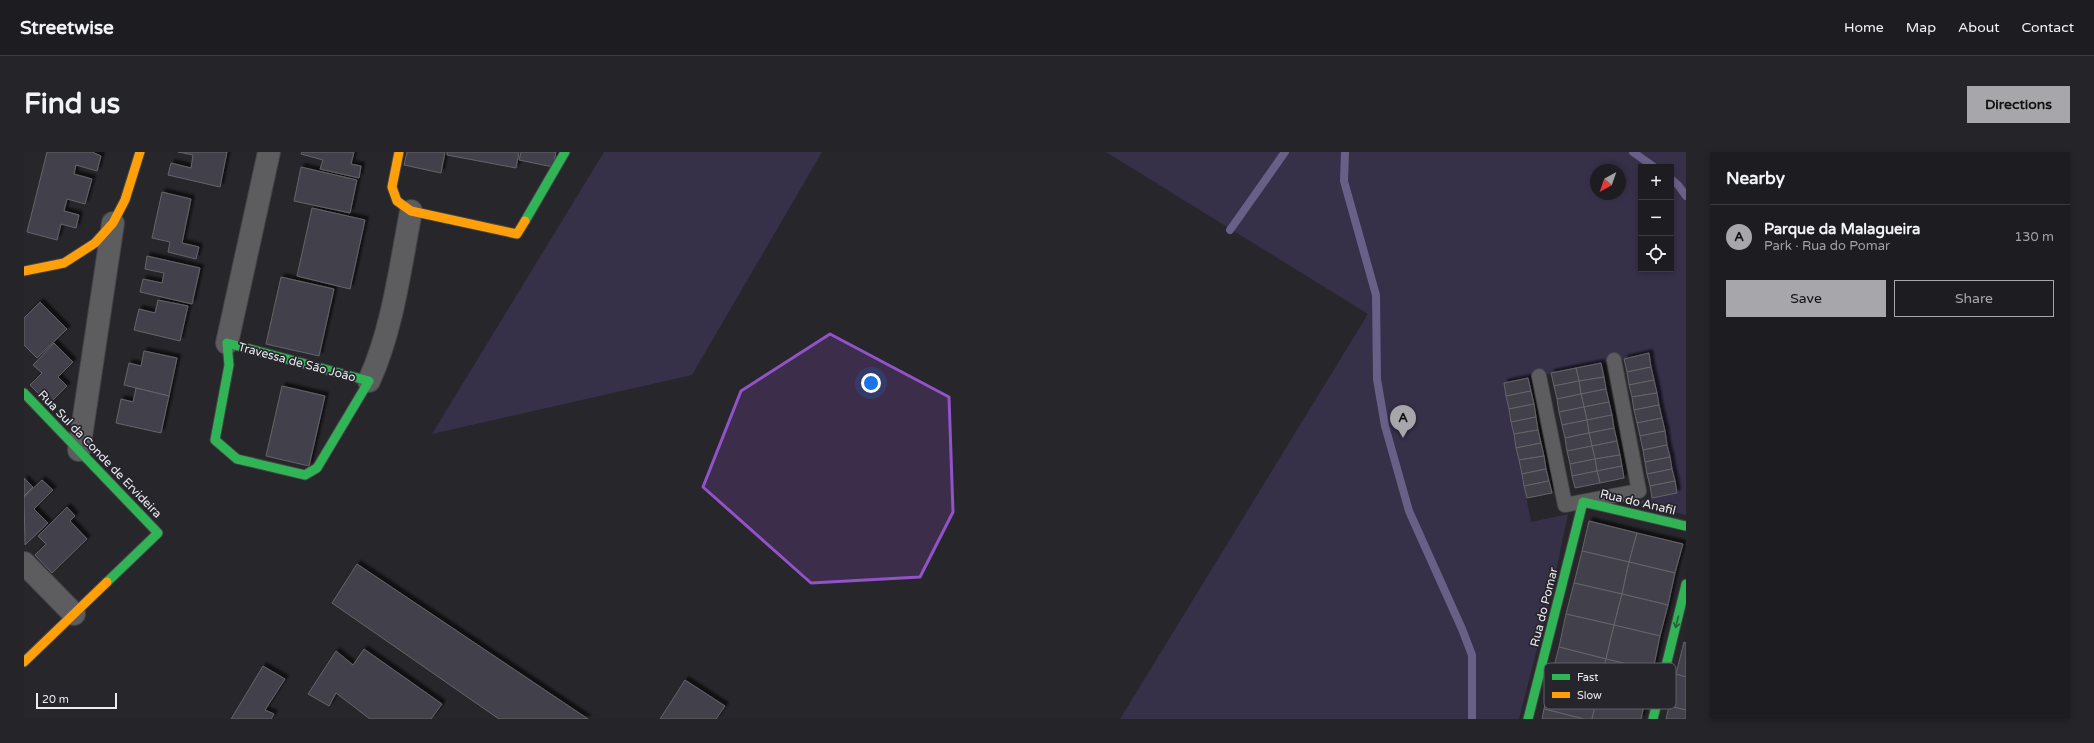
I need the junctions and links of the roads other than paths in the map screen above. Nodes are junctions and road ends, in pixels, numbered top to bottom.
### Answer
1 (140, 152) edge
2 (269, 152) edge
3 (399, 152) edge
4 (565, 152) edge
5 (411, 210) junction
6 (113, 223) junction
7 (24, 270) edge
8 (226, 343) junction
9 (1614, 360) dead end
10 (1539, 376) dead end
11 (369, 381) junction
12 (24, 393) edge
13 (79, 450) junction
14 (1584, 502) junction
15 (1686, 526) edge
16 (24, 563) edge
17 (1686, 584) edge
18 (74, 614) junction
19 (24, 662) edge
20 (1667, 663) edge
21 (1655, 709) edge
22 (1528, 719) edge
23 (1653, 719) edge

1 - 6 street
2 - 8 street, Travessa de São João
3 - 5 street
4 - 5 street
5 - 11 street
6 - 7 street
6 - 13 street
8 - 11 street, Travessa de São João
8 - 11 street, Travessa de São João
9 - 14 lane
10 - 14 lane
12 - 13 street, Rua Sul da Conde de Ervideira
13 - 18 street, Rua Sul da Conde de Ervideira
14 - 15 street, Rua do Anafil
14 - 22 street, Rua do Pomar
16 - 18 street
17 -> 20 street
18 - 19 street
21 -> 23 street

